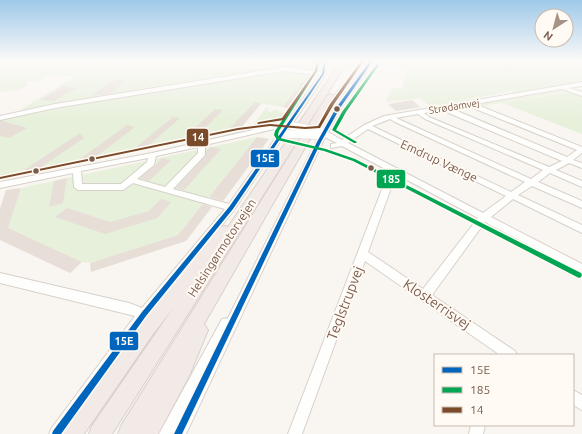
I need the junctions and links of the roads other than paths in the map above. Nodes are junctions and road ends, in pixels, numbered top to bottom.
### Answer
1 (208, 81) edge
2 (319, 81) edge
3 (329, 81) edge
4 (334, 81) edge
5 (340, 81) edge
6 (350, 81) edge
7 (357, 81) edge
8 (582, 84) edge
9 (564, 88) junction
10 (582, 94) edge
11 (472, 105) junction
12 (445, 108) junction
13 (318, 110) junction
14 (419, 112) junction
15 (391, 117) junction
16 (0, 118) edge
17 (366, 126) junction
18 (288, 131) junction
19 (319, 136) junction
20 (343, 143) junction
21 (201, 145) junction
22 (334, 146) junction
23 (582, 150) edge
24 (152, 155) junction
25 (568, 160) junction
26 (582, 166) edge
27 (77, 170) junction
28 (549, 170) junction
29 (394, 171) junction
30 (132, 180) junction
31 (532, 182) junction
32 (582, 184) edge
33 (0, 185) edge
34 (168, 189) junction
35 (259, 192) junction
36 (512, 195) junction
37 (582, 205) edge
38 (231, 208) junction
39 (483, 218) junction
40 (582, 229) edge
41 (273, 238) junction
42 (363, 254) junction
43 (582, 270) edge
44 (0, 278) edge
45 (220, 284) junction
46 (425, 295) junction
47 (144, 314) junction
48 (496, 350) edge
49 (508, 354) edge
50 (56, 434) edge
51 (71, 434) edge
52 (100, 434) edge
53 (129, 434) edge
54 (147, 434) edge
55 (166, 434) edge
56 (178, 434) edge
57 (296, 434) edge

1 - 16 street
2 - 18 street
3 - 13 highway
4 - 13 highway, Helsingørmotorvejen
5 - 13 highway, Helsingørmotorvejen
6 - 13 highway
7 - 19 street
8 - 9 street, Strødamvej
9 - 10 street
9 - 11 street, Strødamvej
11 - 12 street, Strødamvej
11 - 23 street
12 - 14 street, Strødamvej
12 - 25 street
13 - 35 highway, Helsingørmotorvejen
13 - 45 highway, Helsingørmotorvejen
14 - 15 street, Strødamvej
14 - 28 street
15 - 17 street, Strødamvej
15 - 31 street, Emdrup Vænge
17 - 20 street, Strødamvej
17 - 36 street, Emdrup Vænge
18 - 19 street, bridge
18 - 19 street, bridge
18 - 21 street
18 - 38 street
19 - 20 street
19 - 22 street
19 - 41 street
20 - 22 street, Strødamvej
20 - 29 street
21 - 24 street
21 - 34 street
22 - 29 street
23 - 25 street
24 - 27 street
24 - 30 street
25 - 26 street
25 - 28 street
27 - 30 street
27 - 33 street
28 - 31 street
28 - 32 street
29 - 39 street
29 - 42 street, Teglstrupvej
30 - 34 street
31 - 36 street
31 - 37 street, Emdrup Vænge
34 - 38 street
35 - 51 highway
35 - 52 highway, Helsingørmotorvejen
36 - 39 street
36 - 40 street, Emdrup Vænge
38 - 47 street
39 - 43 street
39 - 46 street
41 - 55 street
41 - 56 street
42 - 46 street, Klosterrisvej
42 - 57 street, Teglstrupvej
44 - 47 street
45 - 53 highway, Helsingørmotorvejen
45 - 54 highway
46 - 48 street, Klosterrisvej
47 - 50 street
48 - 49 street, Klosterrisvej

